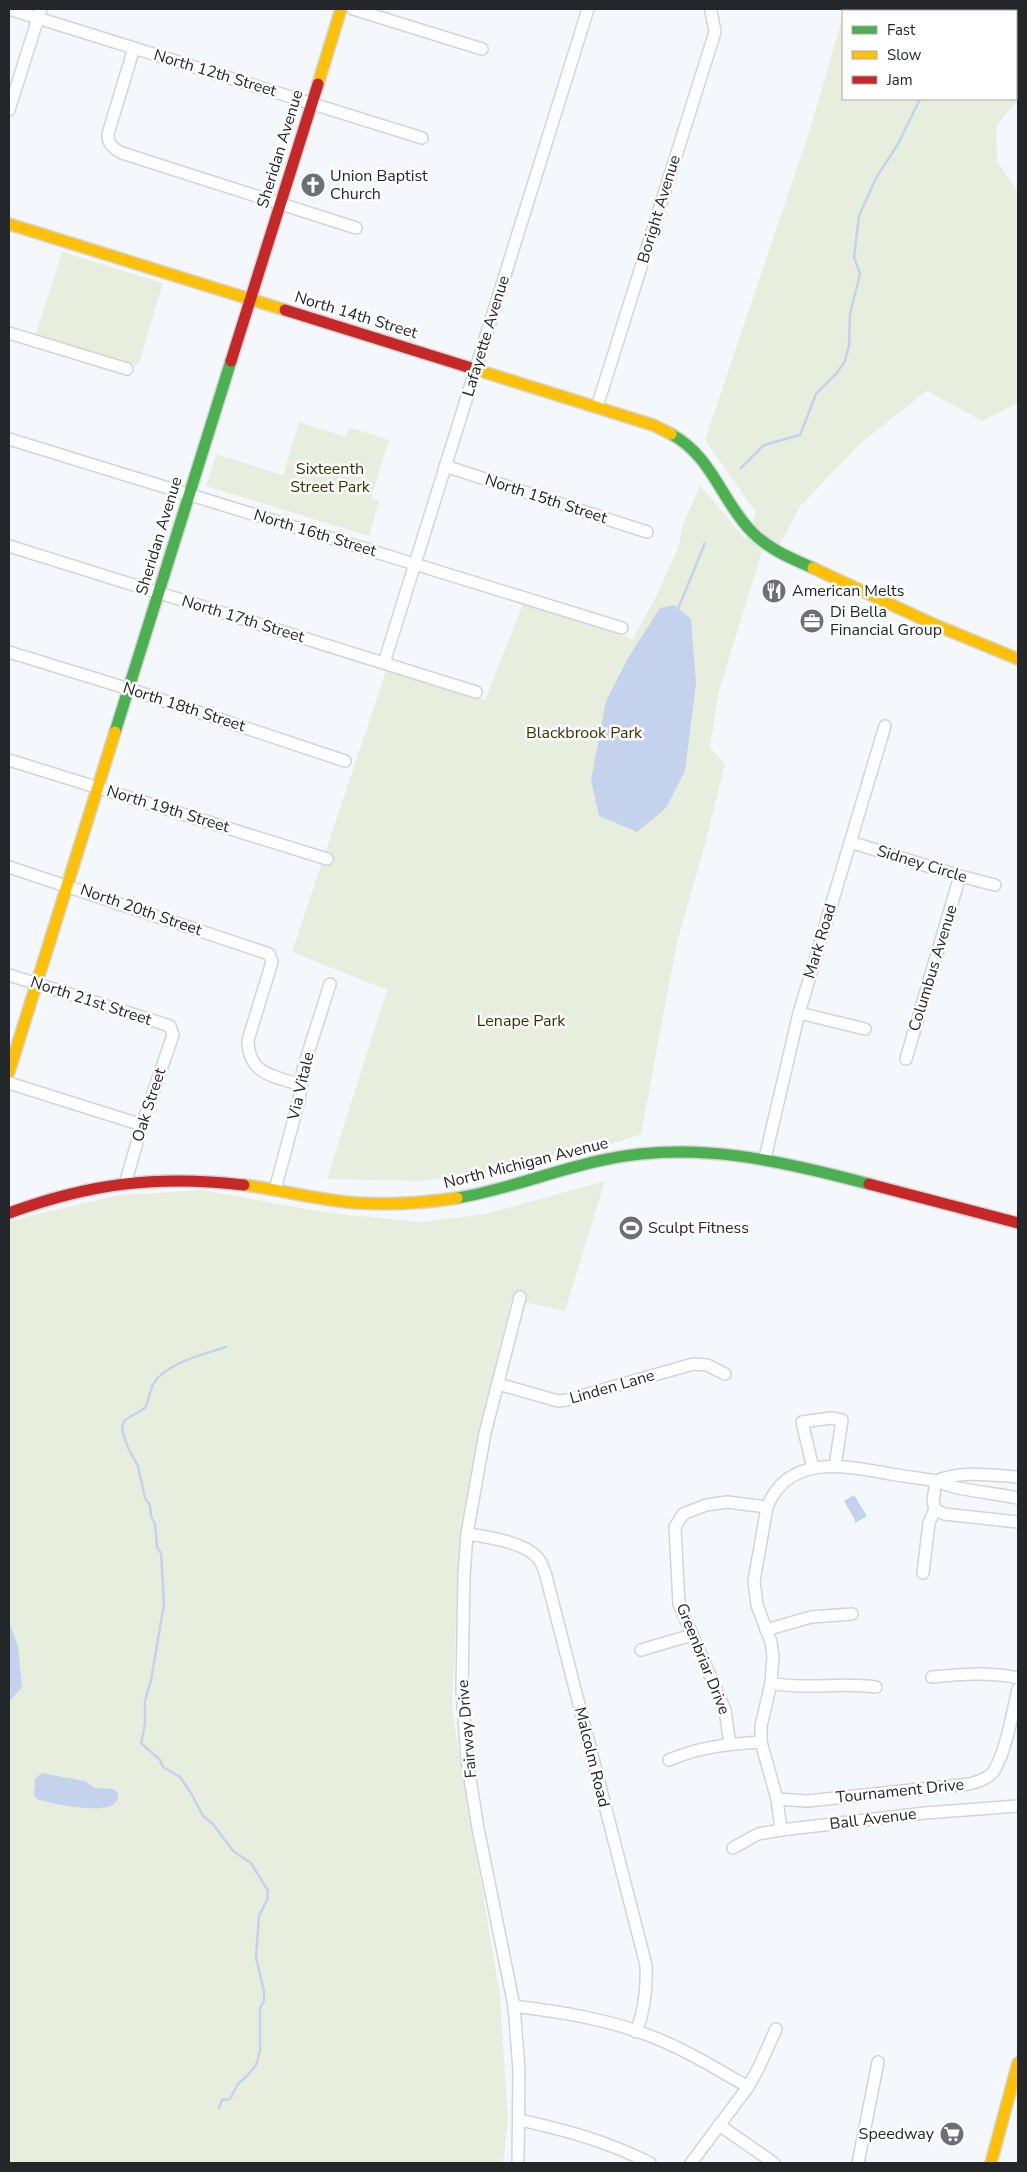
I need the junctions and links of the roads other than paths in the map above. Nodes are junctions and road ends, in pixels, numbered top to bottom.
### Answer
1 (9, 9) edge
2 (341, 9) edge
3 (353, 9) edge
4 (588, 9) edge
5 (710, 11) dead end
6 (39, 13) edge
7 (134, 48) junction
8 (482, 49) dead end
9 (312, 104) junction
10 (9, 110) edge
11 (422, 138) dead end
12 (280, 204) junction
13 (9, 224) edge
14 (356, 228) dead end
15 (250, 299) junction
16 (9, 333) edge
17 (126, 369) dead end
18 (476, 369) junction
19 (597, 407) junction
20 (9, 439) edge
21 (445, 466) junction
22 (189, 495) junction
23 (647, 532) dead end
24 (9, 546) edge
25 (414, 564) junction
26 (159, 593) junction
27 (622, 628) dead end
28 (16, 654) edge
29 (1018, 658) edge
30 (384, 663) junction
31 (129, 689) junction
32 (476, 692) dead end
33 (885, 726) dead end
34 (9, 760) edge
35 (345, 761) dead end
36 (98, 788) junction
37 (850, 842) junction
38 (327, 859) dead end
39 (9, 867) edge
40 (960, 876) junction
41 (67, 885) junction
42 (995, 885) dead end
43 (9, 975) edge
44 (36, 984) junction
45 (330, 984) dead end
46 (799, 1013) junction
47 (865, 1029) dead end
48 (171, 1030) joint
49 (906, 1059) dead end
50 (9, 1072) edge
51 (9, 1083) edge
52 (301, 1085) junction
53 (142, 1125) junction
54 (765, 1158) junction
55 (126, 1181) junction
56 (276, 1190) junction
57 (9, 1213) edge
58 (1018, 1223) edge
59 (520, 1297) dead end
60 (725, 1374) dead end
61 (498, 1384) junction
62 (835, 1466) junction
63 (812, 1468) junction
64 (1018, 1477) edge
65 (936, 1481) junction
66 (1018, 1498) edge
67 (767, 1507) junction
68 (935, 1509) junction
69 (1018, 1522) edge
70 (467, 1534) junction
71 (923, 1573) dead end
72 (852, 1614) dead end
73 (766, 1630) junction
74 (692, 1635) junction
75 (641, 1650) dead end
76 (932, 1677) dead end
77 (1018, 1678) edge
78 (771, 1683) junction
79 (876, 1687) dead end
80 (1018, 1689) edge
81 (761, 1742) junction
82 (730, 1744) junction
83 (669, 1760) dead end
84 (777, 1799) junction
85 (1018, 1806) edge
86 (781, 1830) junction
87 (732, 1848) dead end
88 (514, 2006) junction
89 (776, 2029) dead end
90 (636, 2032) junction
91 (878, 2062) dead end
92 (1018, 2063) edge
93 (748, 2087) junction
94 (520, 2120) junction
95 (719, 2125) junction
96 (997, 2142) junction
97 (518, 2163) edge
98 (650, 2163) edge
99 (691, 2163) edge
100 (774, 2163) edge
101 (858, 2163) edge
102 (991, 2163) edge
103 (1002, 2163) edge

1 - 6 street, North 12th Street
2 - 9 main road, Sheridan Avenue
3 - 8 street
4 - 18 street, Lafayette Avenue
5 - 19 street, Boright Avenue
6 - 7 street, North 12th Street
6 - 10 street
7 - 9 street, North 12th Street
7 - 12 street
9 - 11 street, North 12th Street
9 - 12 main road, Sheridan Avenue
12 - 14 street
12 - 15 main road, Sheridan Avenue
13 - 15 main road, North 14th Street
15 - 18 main road, North 14th Street
15 - 22 main road, Sheridan Avenue
16 - 17 street
18 - 19 main road, North 14th Street
18 - 21 street, Lafayette Avenue
19 - 29 main road, North 14th Street
20 - 22 street, North 16th Street
21 - 23 street, North 15th Street
21 - 25 street, Lafayette Avenue
22 - 25 street, North 16th Street
22 - 26 main road, Sheridan Avenue
24 - 26 street, North 17th Street
25 - 27 street, North 16th Street
25 - 30 street, Lafayette Avenue
26 - 30 street, North 17th Street
26 - 31 main road, Sheridan Avenue
28 - 31 street, North 18th Street
30 - 32 street, North 17th Street
31 - 35 street, North 18th Street
31 - 36 main road, Sheridan Avenue
33 - 37 street, Mark Road
34 - 36 street, North 19th Street
36 - 38 street, North 19th Street
36 - 41 main road, Sheridan Avenue
37 - 40 street, Sidney Circle
37 - 46 street, Mark Road
39 - 41 street, North 20th Street
40 - 42 street, Sidney Circle
40 - 49 street, Columbus Avenue
41 - 44 main road, Sheridan Avenue
41 - 52 street, North 20th Street
43 - 44 street, North 21st Street
44 - 48 street, North 21st Street
44 - 50 main road, Sheridan Avenue
45 - 52 street, Via Vitale
46 - 47 street
46 - 54 street, Mark Road
48 - 53 street, Oak Street
51 - 53 street
52 - 56 street, Via Vitale
53 - 55 street, Oak Street
54 - 56 main road, North Michigan Avenue
54 - 58 main road, North Michigan Avenue
55 - 56 main road, North Michigan Avenue
55 - 57 main road, North Michigan Avenue
59 - 61 street, Fairway Drive
60 - 61 street, Linden Lane
61 - 70 street, Fairway Drive
62 - 63 street
62 - 63 street
62 - 65 street
63 - 67 street
64 - 65 street
65 - 66 street
65 - 68 street
67 - 73 street
67 - 74 street, Greenbriar Drive
68 - 69 street
68 - 71 street
70 - 88 street, Fairway Drive
70 - 90 street, Malcolm Road
72 - 73 street
73 - 78 street
74 - 75 street
74 - 82 street, Greenbriar Drive
76 - 77 street
78 - 79 street
78 - 81 street
80 - 84 street, Tournament Drive
81 - 82 street
81 - 84 street
82 - 83 street
84 - 86 street
85 - 86 street, Ball Avenue
86 - 87 street, Ball Avenue
88 - 90 street
88 - 94 street, Fairway Drive
89 - 93 street
90 - 93 street
91 - 101 street
92 - 96 main road
93 - 95 street
94 - 97 street, Fairway Drive
94 - 98 street
95 - 99 street
95 - 100 street
96 - 102 main road
96 - 103 main road

